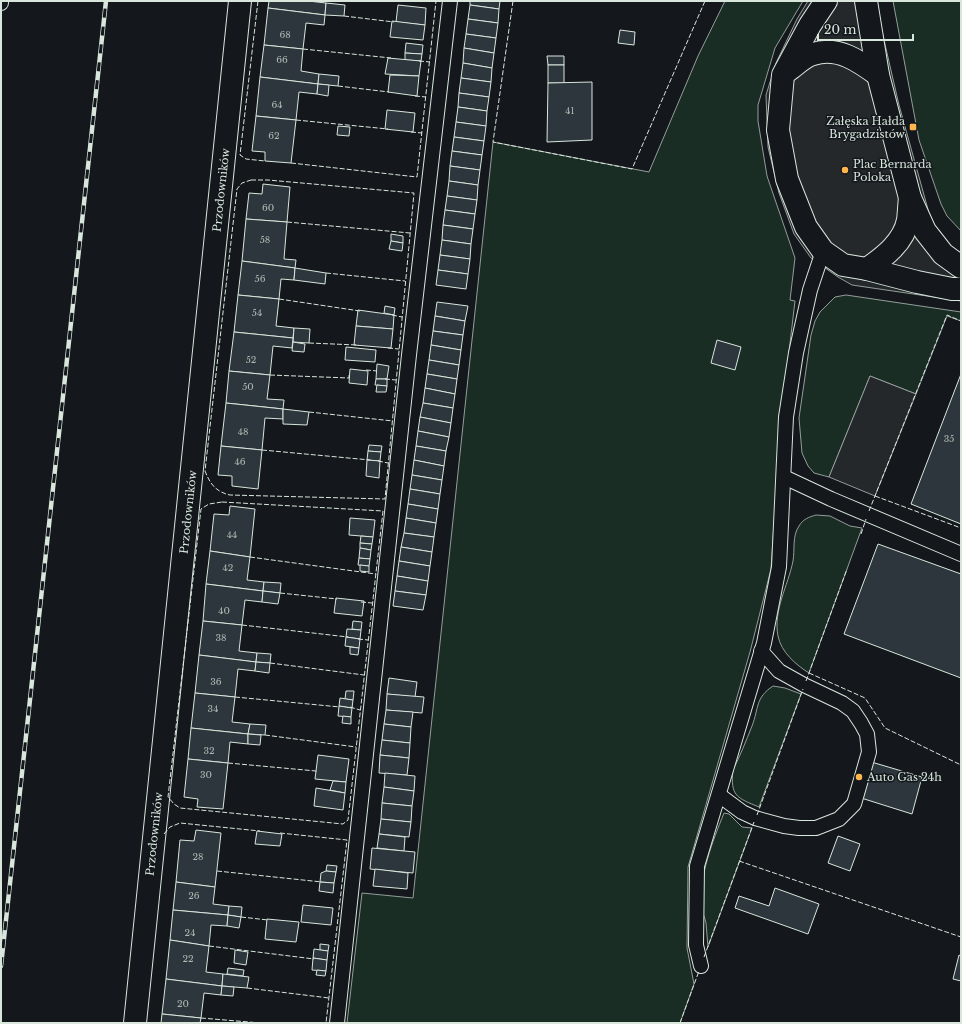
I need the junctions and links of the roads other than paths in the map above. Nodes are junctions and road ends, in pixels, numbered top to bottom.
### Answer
1 (240, 1) edge
2 (450, 1) edge
3 (826, 1) edge
4 (866, 1) edge
5 (783, 74) junction
6 (878, 75) junction
7 (910, 198) junction
8 (823, 251) junction
9 (961, 267) edge
10 (867, 269) junction
11 (961, 289) edge
12 (784, 477) junction
13 (961, 554) edge
14 (761, 651) junction
15 (719, 795) junction
16 (701, 966) dead end
17 (135, 1023) edge
18 (336, 1023) edge

1 - 17 street, Przodowników
2 - 18 lane
3 - 5 street
4 - 6 street
5 - 6 street
5 - 8 street
6 - 7 street
7 - 9 street
7 - 10 street
8 - 10 street
8 - 12 lane
10 - 11 street
12 - 13 lane
12 - 14 lane
14 - 15 lane
14 - 15 lane
15 - 16 lane

